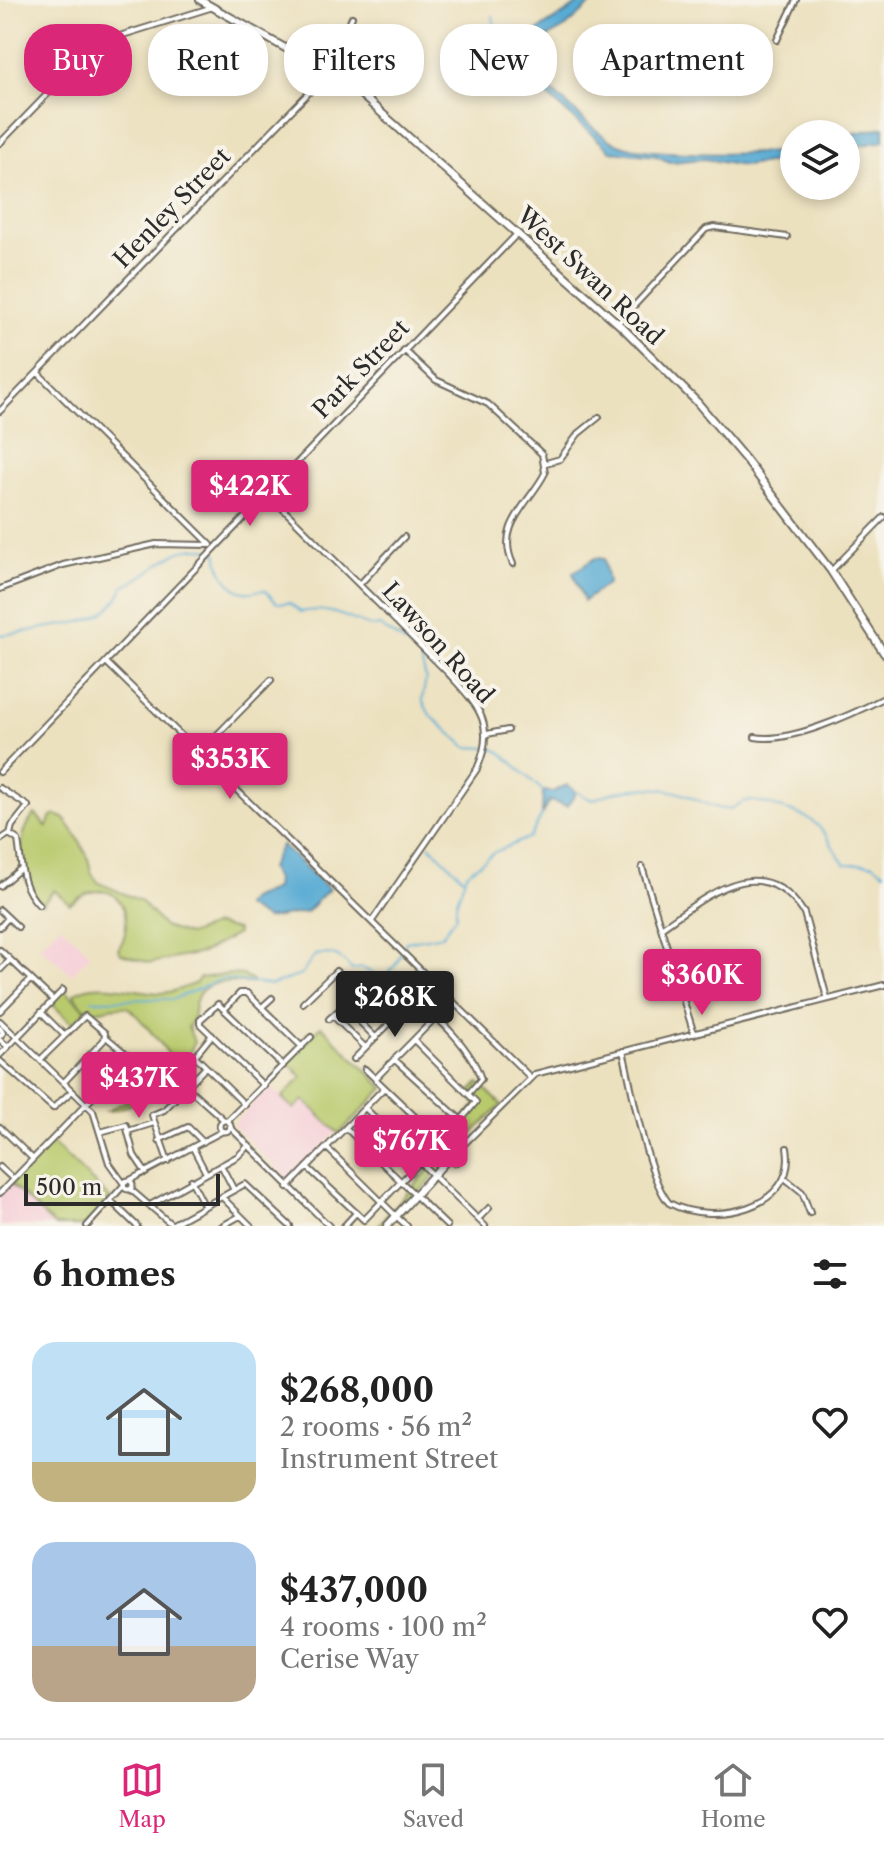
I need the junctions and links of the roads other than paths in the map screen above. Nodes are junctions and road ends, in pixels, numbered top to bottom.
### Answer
1 (200, 0) edge
2 (796, 0) edge
3 (213, 7) junction
4 (352, 17) dead end
5 (349, 24) edge
6 (777, 40) dead end
7 (284, 46) edge
8 (304, 96) edge
9 (362, 96) edge
10 (0, 143) edge
11 (517, 234) junction
12 (787, 237) dead end
13 (618, 323) junction
14 (404, 350) junction
15 (38, 373) junction
16 (0, 411) edge
17 (599, 417) dead end
18 (546, 463) junction
19 (266, 492) junction
20 (884, 517) edge
21 (404, 537) dead end
22 (214, 546) junction
23 (513, 564) dead end
24 (831, 571) junction
25 (360, 584) junction
26 (0, 589) edge
27 (884, 653) edge
28 (106, 662) junction
29 (271, 680) dead end
30 (884, 698) edge
31 (508, 730) dead end
32 (486, 734) junction
33 (755, 737) dead end
34 (200, 752) junction
35 (0, 772) edge
36 (0, 788) edge
37 (10, 834) junction
38 (0, 840) edge
39 (642, 867) dead end
40 (20, 870) junction
41 (0, 886) edge
42 (39, 905) dead end
43 (0, 910) edge
44 (8, 918) junction
45 (372, 921) junction
46 (0, 927) edge
47 (18, 927) dead end
48 (661, 928) junction
49 (0, 950) edge
50 (10, 960) junction
51 (0, 970) edge
52 (31, 979) junction
53 (884, 985) edge
54 (404, 988) dead end
55 (63, 990) dead end
56 (358, 995) junction
57 (396, 995) junction
58 (272, 998) dead end
59 (827, 999) junction
60 (53, 1000) junction
61 (303, 1003) dead end
62 (343, 1005) junction
63 (262, 1007) junction
64 (404, 1008) junction
65 (225, 1009) junction
66 (0, 1011) edge
67 (41, 1012) junction
68 (435, 1018) junction
69 (0, 1021) edge
70 (0, 1028) edge
71 (694, 1034) junction
72 (64, 1035) junction
73 (212, 1035) junction
74 (17, 1037) junction
75 (106, 1037) junction
76 (311, 1037) dead end
77 (375, 1037) junction
78 (0, 1038) edge
79 (414, 1040) junction
80 (8, 1047) junction
81 (302, 1047) junction
82 (365, 1047) junction
83 (623, 1051) junction
84 (0, 1058) edge
85 (41, 1059) junction
86 (354, 1059) dead end
87 (395, 1060) junction
88 (283, 1066) junction
89 (206, 1067) junction
90 (365, 1069) dead end
91 (156, 1076) dead end
92 (530, 1077) junction
93 (375, 1079) junction
94 (109, 1081) junction
95 (64, 1082) junction
96 (264, 1086) junction
97 (187, 1087) junction
98 (384, 1088) junction
99 (73, 1091) junction
100 (469, 1093) junction
101 (86, 1103) junction
102 (245, 1106) junction
103 (365, 1108) junction
104 (457, 1120) junction
105 (154, 1123) junction
106 (225, 1125) junction
107 (0, 1127) edge
108 (345, 1128) junction
109 (128, 1131) junction
110 (100, 1132) junction
111 (159, 1140) junction
112 (437, 1140) junction
113 (203, 1142) junction
114 (247, 1147) junction
115 (326, 1147) junction
116 (193, 1148) junction
117 (787, 1148) dead end
118 (453, 1154) junction
119 (33, 1159) junction
120 (168, 1161) junction
121 (419, 1161) junction
122 (221, 1165) junction
123 (0, 1167) edge
124 (307, 1167) junction
125 (146, 1173) junction
126 (206, 1173) junction
127 (435, 1177) junction
128 (13, 1179) junction
129 (191, 1180) junction
130 (786, 1180) junction
131 (401, 1182) junction
132 (129, 1184) junction
133 (288, 1187) junction
134 (234, 1190) junction
135 (0, 1193) edge
136 (222, 1196) junction
137 (417, 1196) junction
138 (111, 1201) junction
139 (382, 1202) junction
140 (150, 1205) junction
141 (204, 1205) junction
142 (489, 1208) dead end
143 (356, 1213) junction
144 (810, 1213) dead end
145 (750, 1215) dead end
146 (240, 1216) junction
147 (397, 1217) junction
148 (92, 1221) junction
149 (696, 1221) dead end
150 (481, 1224) edge
151 (172, 1225) edge
152 (87, 1226) edge
153 (97, 1226) edge
154 (137, 1226) edge
155 (222, 1226) edge
156 (251, 1226) edge
157 (290, 1226) edge
158 (329, 1226) edge
159 (344, 1226) edge
160 (388, 1226) edge
161 (407, 1226) edge
162 (447, 1226) edge

1 - 3 main road, West Swan Road
2 - 6 street
3 - 7 main road, West Swan Road
3 - 10 street
4 - 5 street, Henley Street
8 - 15 street, Henley Street
9 - 11 main road, West Swan Road
11 - 13 main road, West Swan Road
11 - 14 street, Park Street
12 - 13 street
13 - 24 main road, West Swan Road
14 - 18 street
14 - 19 street, Park Street
15 - 16 street, Henley Street
15 - 22 street
17 - 18 street
18 - 23 street
19 - 22 street, Park Street
19 - 25 street, Lawson Road
20 - 24 street
21 - 25 street
22 - 26 street
22 - 28 street, Park Street
24 - 27 main road, West Swan Road
25 - 32 street, Lawson Road
28 - 34 street
28 - 35 street, Park Street
29 - 34 street
30 - 33 street
31 - 32 street
32 - 45 street, Lawson Road
34 - 45 street
36 - 37 street
37 - 38 street
37 - 40 street
39 - 48 street
40 - 41 street
40 - 42 street
43 - 44 street
44 - 46 street
44 - 47 street
45 - 92 street
48 - 59 street
48 - 71 street
49 - 50 street
50 - 51 street
50 - 52 street
52 - 60 street
52 - 66 street
53 - 59 street
54 - 57 street
55 - 60 street
56 - 57 street
56 - 61 street
56 - 62 street
57 - 64 street
58 - 63 street
59 - 71 street
60 - 67 street
62 - 77 street
62 - 82 street
63 - 65 street
63 - 81 street
64 - 68 street
64 - 77 street
65 - 73 street
65 - 88 street
67 - 72 street
67 - 74 street
68 - 79 street
68 - 100 street
69 - 74 street
70 - 78 street
71 - 83 street
72 - 75 street
72 - 85 street
73 - 89 street
73 - 96 street
74 - 80 street
74 - 85 street
75 - 94 street
75 - 95 street
76 - 81 street
77 - 82 street
78 - 80 street
79 - 87 street
79 - 100 street
80 - 84 street
81 - 88 street
82 - 86 street
83 - 92 street
83 - 149 street
84 - 99 street
85 - 95 street
87 - 93 street
87 - 104 street
88 - 96 street
89 - 97 street
89 - 102 street
90 - 93 street
91 - 94 street
92 - 118 street
93 - 98 street
94 - 101 street
95 - 99 street
96 - 102 street
97 - 105 street
97 - 106 street
98 - 103 street
98 - 112 street
99 - 101 street
100 - 104 street
101 - 110 street
101 - 119 street
102 - 106 street
103 - 108 street
103 - 121 street
104 - 112 street
105 - 109 street
105 - 111 street
106 - 113 street
106 - 114 street
107 - 119 street
108 - 115 street
108 - 131 street
109 - 110 street
109 - 125 street
110 - 132 street
111 - 113 street
111 - 120 street
112 - 118 street
112 - 121 street
113 - 116 street
114 - 122 street
114 - 133 street
115 - 124 street
115 - 139 street
116 - 120 street
116 - 126 street
117 - 130 street
118 - 127 main road
119 - 128 street
120 - 125 street
121 - 127 street
121 - 131 street
122 - 126 street
122 - 134 street
123 - 128 street
124 - 133 street
124 - 143 street
125 - 132 street
126 - 129 street
127 - 137 main road
127 - 150 street
128 - 135 street
129 - 140 street
129 - 141 street
130 - 144 street
130 - 145 street
131 - 137 street
131 - 139 street
132 - 138 street
132 - 140 street
133 - 158 street
134 - 136 street
134 - 157 street
136 - 141 street
136 - 146 street
137 - 147 main road
137 - 162 street
138 - 148 street
138 - 154 street
139 - 143 street
139 - 147 street
140 - 151 street
141 - 151 street
142 - 150 street
143 - 159 street
146 - 155 street
146 - 156 street
147 - 160 main road
147 - 161 street
148 - 152 street
148 - 153 street

